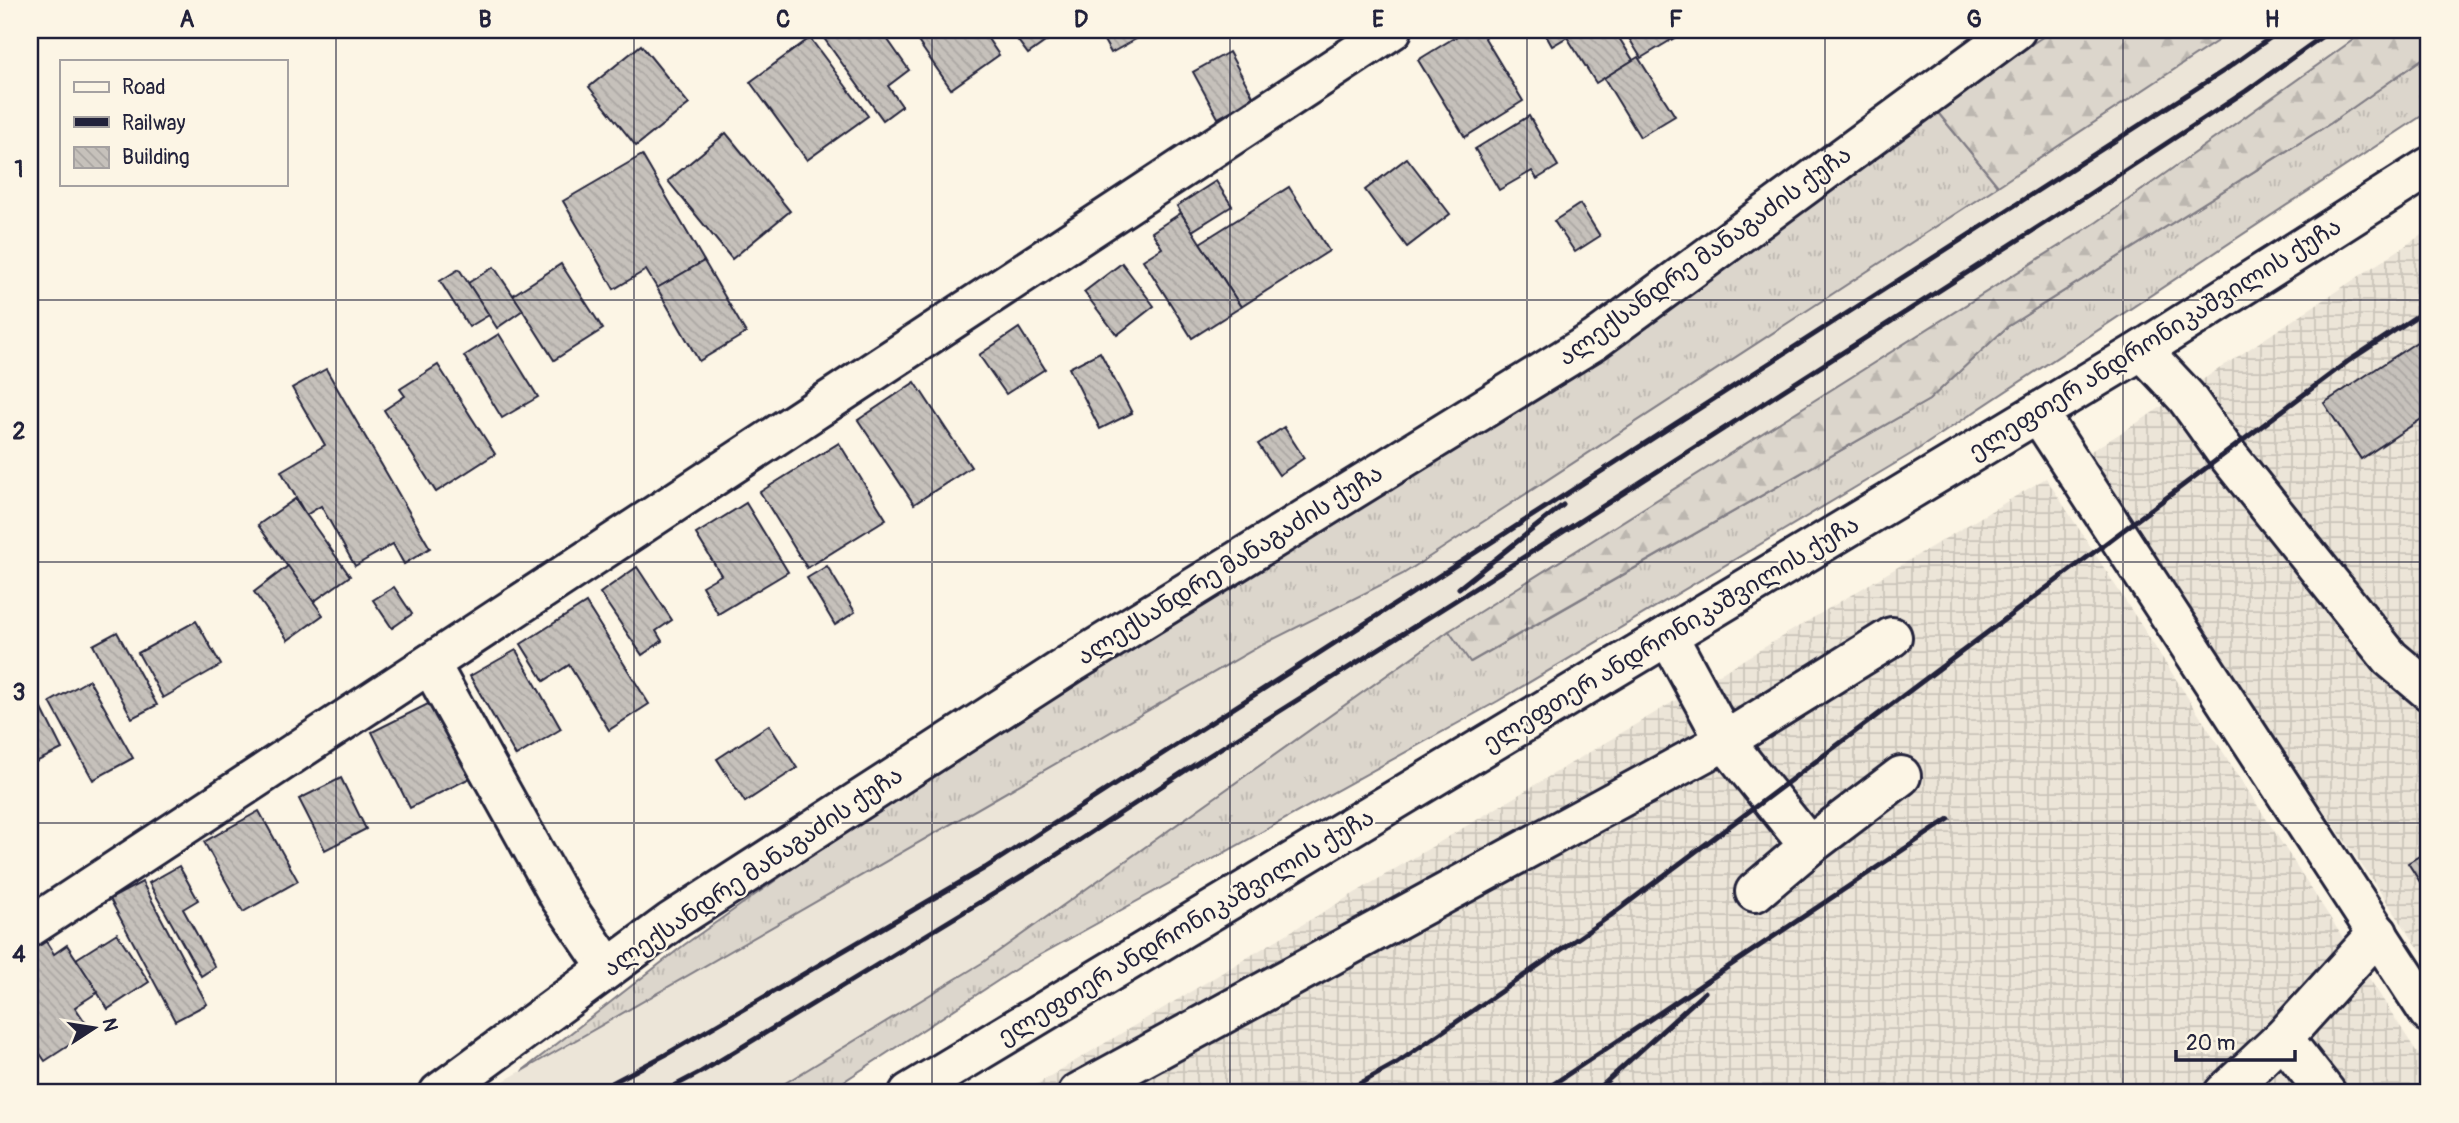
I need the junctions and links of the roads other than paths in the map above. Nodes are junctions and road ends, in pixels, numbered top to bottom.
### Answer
1 (1392, 30) edge
2 (2016, 30) edge
3 (2429, 167) edge
4 (2142, 350) junction
5 (2038, 413) junction
6 (1668, 636) junction
7 (1892, 637) dead end
8 (430, 664) junction
9 (2429, 691) edge
10 (1725, 741) junction
11 (1901, 776) dead end
12 (1809, 846) junction
13 (1755, 892) dead end
14 (30, 928) edge
15 (2378, 933) junction
16 (608, 968) junction
17 (2429, 1013) edge
18 (2283, 1038) junction
19 (439, 1093) edge
20 (909, 1093) edge
21 (1078, 1093) edge
22 (2224, 1093) edge
23 (2326, 1093) edge

1 - 8 street
2 - 16 street, ალექსანდრე მანაგაძის ქუჩა
3 - 4 street, ელეფთერ ანდრონიკაშვილის ქუჩა
4 - 5 street, ელეფთერ ანდრონიკაშვილის ქუჩა
4 - 9 street
5 - 6 street, ელეფთერ ანდრონიკაშვილის ქუჩა
5 - 15 street
6 - 10 street
6 - 20 street, ელეფთერ ანდრონიკაშვილის ქუჩა
7 - 10 street
8 - 14 street
8 - 16 street
10 - 12 street
10 - 21 street
11 - 12 street
12 - 13 street
15 - 17 street
15 - 18 street
16 - 19 street, ალექსანდრე მანაგაძის ქუჩა
18 - 22 street
18 - 23 street

